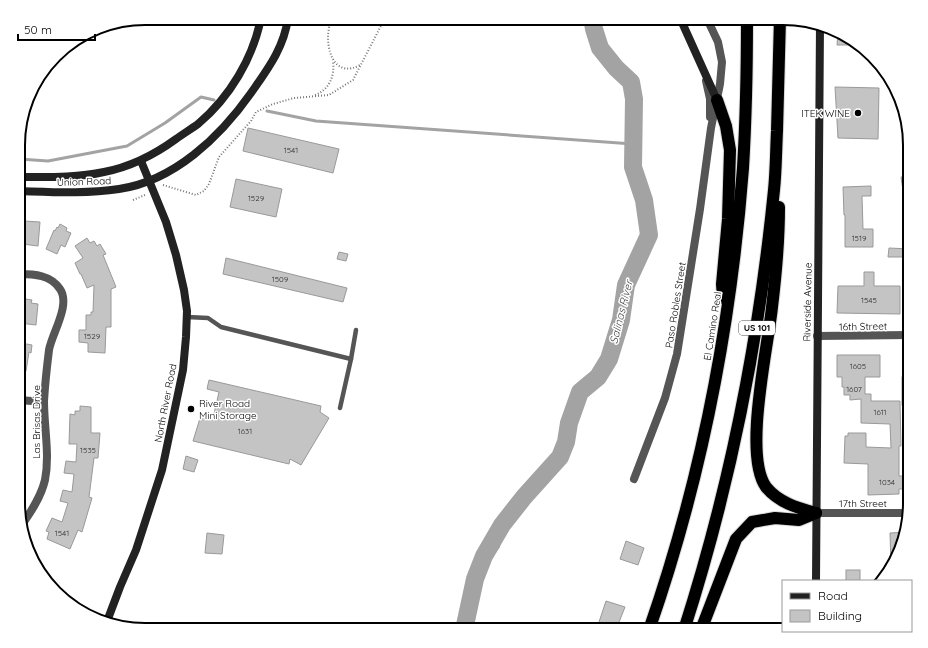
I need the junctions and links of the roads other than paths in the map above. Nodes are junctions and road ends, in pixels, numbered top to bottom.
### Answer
1 (259, 25) edge
2 (286, 25) edge
3 (291, 25) edge
4 (683, 25) edge
5 (710, 25) edge
6 (747, 25) edge
7 (780, 25) edge
8 (820, 30) edge
9 (282, 44) junction
10 (701, 63) junction
11 (717, 100) junction
12 (711, 128) junction
13 (141, 161) junction
14 (25, 177) edge
15 (149, 181) junction
16 (775, 188) junction
17 (25, 191) edge
18 (25, 274) edge
19 (187, 317) junction
20 (725, 325) junction
21 (356, 330) dead end
22 (903, 335) edge
23 (817, 336) junction
24 (351, 359) junction
25 (25, 400) edge
26 (44, 402) junction
27 (340, 408) dead end
28 (634, 479) dead end
29 (903, 513) edge
30 (816, 514) junction
31 (26, 519) edge
32 (816, 580) edge
33 (108, 618) edge
34 (651, 623) edge
35 (686, 623) edge
36 (704, 623) edge

1 - 13 main road
2 - 9 main road
3 - 9 main road
4 - 10 main road, Paso Robles Street
5 - 11 street, Paso Robles Street
6 - 20 highway, El Camino Real / US 101
7 - 16 highway, US 101
8 - 23 main road, Riverside Avenue
9 - 15 main road
10 - 11 main road, Paso Robles Street
10 - 12 street, Paso Robles Street
11 - 12 street, Paso Robles Street
11 - 20 highway
12 - 28 street, Paso Robles Street
13 - 14 main road, Union Road
13 - 15 main road, North River Road
15 - 17 main road, Union Road
15 - 19 main road, North River Road
16 - 30 highway
16 - 35 highway, US 101
18 - 26 street, Las Brisas Drive
19 - 24 lane
19 - 33 main road, North River Road
20 - 34 highway, El Camino Real / US 101
21 - 24 lane
22 - 23 street, 16th Street
23 - 30 main road, Riverside Avenue
24 - 27 lane
25 - 26 street
26 - 31 street, Las Brisas Drive
29 - 30 street, 17th Street
30 - 32 main road, Riverside Avenue
30 - 36 highway

